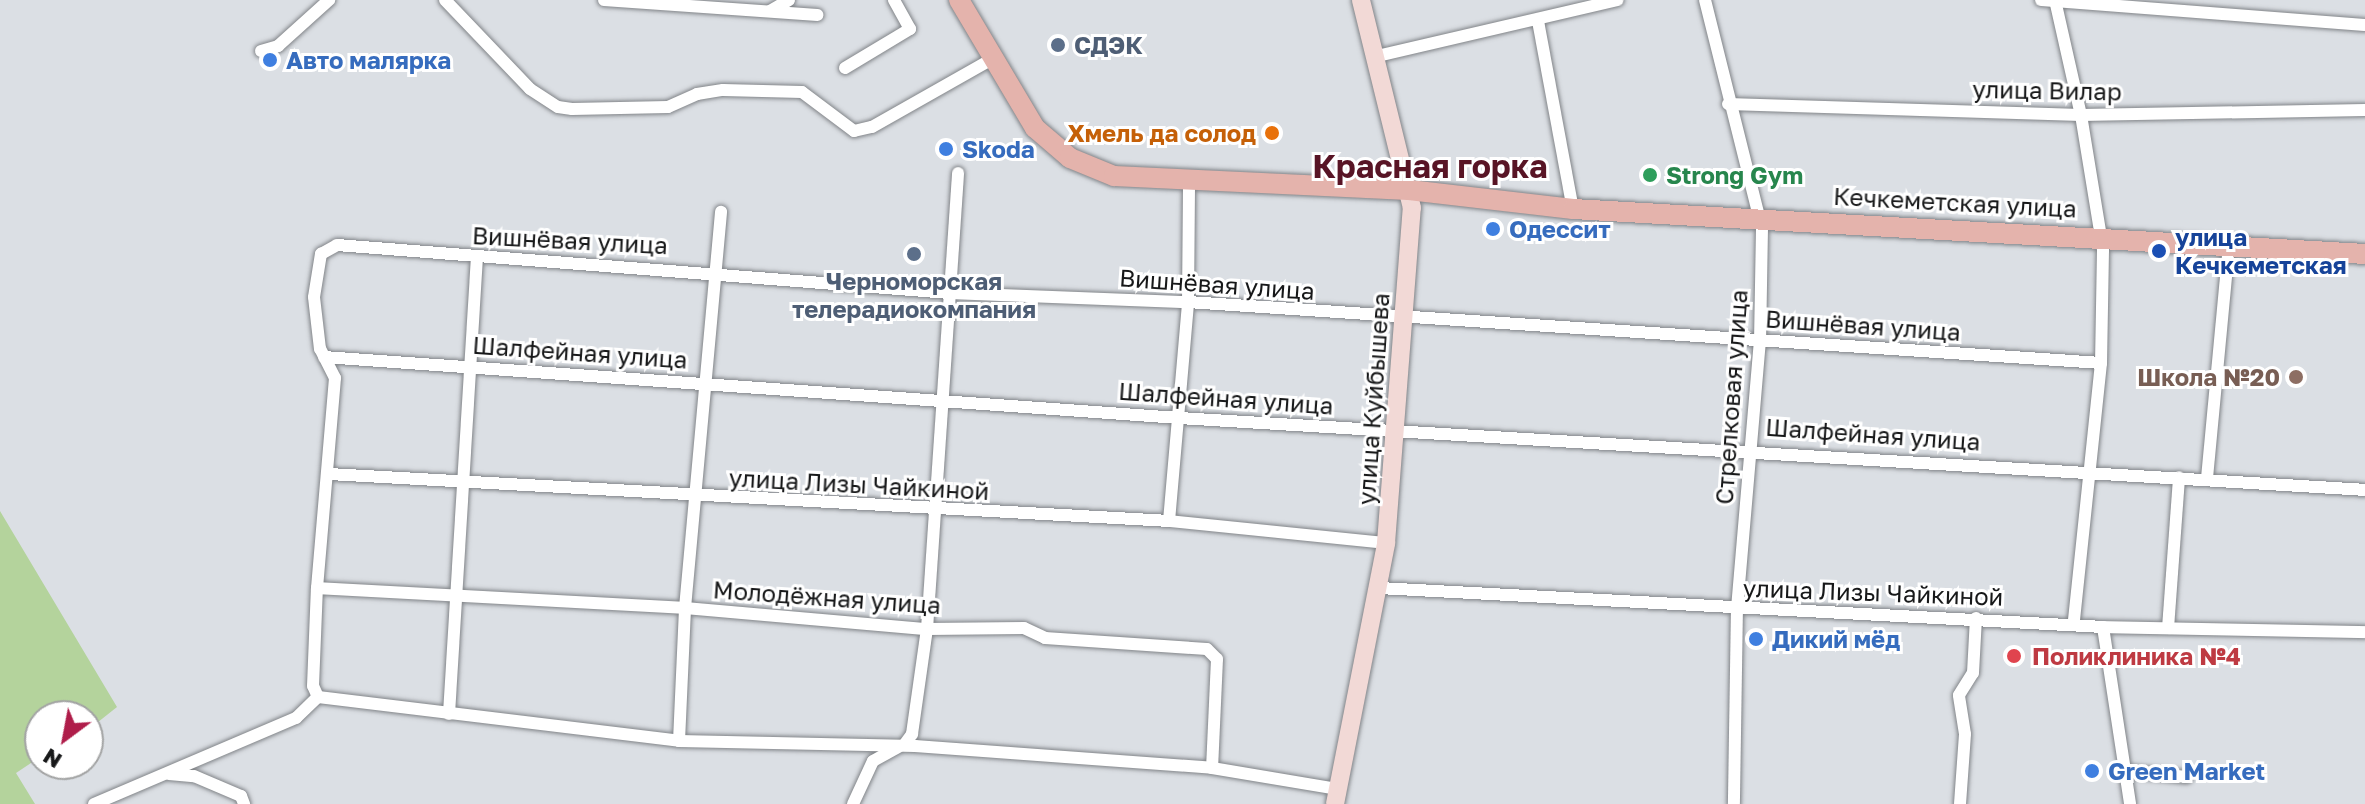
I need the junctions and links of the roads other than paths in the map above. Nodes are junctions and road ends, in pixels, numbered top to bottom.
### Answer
1 (329, 0) edge
2 (445, 0) edge
3 (604, 0) edge
4 (672, 0) edge
5 (789, 0) edge
6 (894, 0) edge
7 (959, 0) edge
8 (1361, 0) edge
9 (1617, 0) edge
10 (1705, 0) edge
11 (2041, 0) edge
12 (2056, 0) edge
13 (659, 6) junction
14 (767, 12) junction
15 (817, 15) dead end
16 (1538, 21) junction
17 (2365, 25) edge
18 (261, 51) dead end
19 (1373, 57) junction
20 (992, 59) junction
21 (845, 68) dead end
22 (1728, 104) junction
23 (2365, 110) edge
24 (2081, 115) junction
25 (958, 173) dead end
26 (1189, 177) junction
27 (1409, 190) junction
28 (1573, 209) junction
29 (721, 212) dead end
30 (1761, 217) junction
31 (2100, 237) junction
32 (2365, 237) edge
33 (2229, 247) junction
34 (2365, 255) edge
35 (477, 258) junction
36 (715, 270) junction
37 (949, 293) junction
38 (1188, 302) junction
39 (1403, 319) junction
40 (1760, 340) junction
41 (324, 357) junction
42 (2101, 363) junction
43 (472, 365) junction
44 (704, 384) junction
45 (941, 399) junction
46 (1179, 418) junction
47 (1397, 431) junction
48 (1750, 449) junction
49 (2087, 470) junction
50 (329, 474) junction
51 (2179, 477) junction
52 (2207, 478) junction
53 (465, 481) junction
54 (2365, 490) edge
55 (697, 496) junction
56 (937, 512) junction
57 (1169, 521) junction
58 (1386, 543) junction
59 (317, 588) junction
60 (1379, 588) junction
61 (456, 597) junction
62 (1737, 606) junction
63 (685, 608) junction
64 (1976, 618) junction
65 (2074, 622) junction
66 (2103, 627) junction
67 (2168, 628) junction
68 (927, 629) junction
69 (2365, 632) edge
70 (318, 697) junction
71 (449, 714) junction
72 (679, 741) junction
73 (910, 746) junction
74 (1212, 768) junction
75 (2126, 771) junction
76 (164, 773) junction
77 (2187, 777) dead end
78 (1337, 796) edge
79 (94, 804) edge
80 (244, 804) edge
81 (853, 804) edge
82 (1734, 804) edge
83 (1960, 804) edge
84 (2130, 804) edge

1 - 18 street
2 - 20 street
3 - 13 street
4 - 13 street
5 - 14 street
6 - 21 street
7 - 20 main road, Кечкеметская улица
8 - 19 main road, улица Куйбышева
9 - 16 street
10 - 22 street, Стрелковая улица
11 - 12 street
12 - 17 street
12 - 24 street
13 - 14 street
14 - 15 street
16 - 19 street
16 - 28 street
19 - 27 main road, улица Куйбышева
20 - 26 main road, Кечкеметская улица
22 - 24 street, улица Вилар
22 - 30 street, Стрелковая улица
23 - 24 street, улица Вилар
24 - 31 street
25 - 37 street
26 - 27 main road, Кечкеметская улица
26 - 38 street
27 - 28 main road, Кечкеметская улица
27 - 39 main road, улица Куйбышева
28 - 30 main road, Кечкеметская улица
29 - 36 street
30 - 31 main road, Кечкеметская улица
30 - 40 street, Стрелковая улица
31 - 33 main road, Кечкеметская улица
31 - 42 street
32 - 34 main road
33 - 34 main road, Кечкеметская улица
33 - 52 street
35 - 36 street, Вишнёвая улица
35 - 41 street, Вишнёвая улица
35 - 43 street
36 - 37 street, Вишнёвая улица
36 - 44 street
37 - 38 street, Вишнёвая улица
37 - 45 street
38 - 39 street, Вишнёвая улица
38 - 46 street
39 - 40 street, Вишнёвая улица
39 - 47 main road, улица Куйбышева
40 - 42 street, Вишнёвая улица
40 - 48 street, Стрелковая улица
41 - 43 street, Шалфейная улица
41 - 50 street
42 - 49 street
43 - 44 street, Шалфейная улица
43 - 53 street
44 - 45 street, Шалфейная улица
44 - 55 street
45 - 46 street, Шалфейная улица
45 - 56 street
46 - 47 street, Шалфейная улица
46 - 57 street
47 - 48 street, Шалфейная улица
47 - 58 main road, улица Куйбышева
48 - 49 street, Шалфейная улица
48 - 62 street, Стрелковая улица
49 - 51 street, Шалфейная улица
49 - 65 street
50 - 53 street, улица Лизы Чайкиной
50 - 59 street
51 - 52 street, Шалфейная улица
51 - 67 street
52 - 54 street, Шалфейная улица
53 - 55 street, улица Лизы Чайкиной
53 - 61 street
55 - 56 street, улица Лизы Чайкиной
55 - 63 street
56 - 57 street, улица Лизы Чайкиной
56 - 68 street
57 - 58 street, улица Лизы Чайкиной
58 - 60 main road, улица Куйбышева
59 - 61 street, Молодёжная улица
59 - 70 street
60 - 62 street, улица Лизы Чайкиной
60 - 78 main road, улица Куйбышева
61 - 63 street, Молодёжная улица
61 - 71 street
62 - 64 street, улица Лизы Чайкиной
62 - 82 street, Стрелковая улица
63 - 68 street, Молодёжная улица
63 - 72 street
64 - 65 street, улица Лизы Чайкиной
64 - 83 street
65 - 66 street, улица Лизы Чайкиной
66 - 67 street, улица Лизы Чайкиной
66 - 75 street
67 - 69 street, улица Лизы Чайкиной
68 - 73 street
68 - 74 street, Молодёжная улица
70 - 71 street
70 - 76 street
71 - 72 street
72 - 73 street
73 - 74 street
73 - 81 street
74 - 78 street
75 - 77 street
75 - 84 street
76 - 79 street
76 - 80 street

